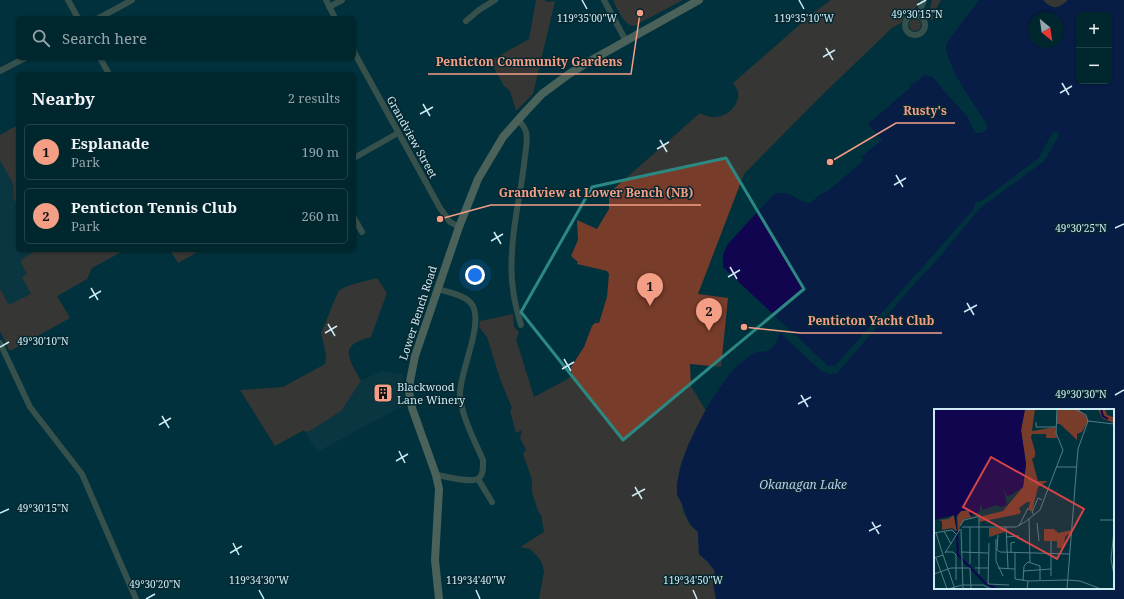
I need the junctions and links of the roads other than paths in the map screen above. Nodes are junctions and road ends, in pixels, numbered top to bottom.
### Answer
1 (68, 0) edge
2 (132, 0) edge
3 (326, 0) edge
4 (342, 0) edge
5 (495, 0) edge
6 (604, 0) edge
7 (699, 0) edge
8 (924, 0) edge
9 (329, 6) junction
10 (77, 16) edge
11 (103, 16) edge
12 (334, 16) edge
13 (918, 16) dead end
14 (466, 21) dead end
15 (626, 41) junction
16 (356, 56) edge
17 (20, 60) edge
18 (101, 60) edge
19 (1, 68) edge
20 (108, 72) edge
21 (518, 119) junction
22 (398, 133) junction
23 (356, 157) edge
24 (356, 222) edge
25 (459, 227) junction
26 (362, 232) dead end
27 (438, 289) junction
28 (521, 325) dead end
29 (0, 343) edge
30 (436, 475) junction
31 (478, 479) junction
32 (492, 502) dead end
33 (136, 599) edge
34 (439, 599) edge

1 - 10 street
2 - 11 street
3 - 9 street
4 - 9 street
5 - 14 street
6 - 15 street
7 - 15 street, Lower Bench Road
8 - 13 street
9 - 12 street
15 - 21 street, Lower Bench Road
16 - 22 street, Grandview Street
17 - 19 street
18 - 20 street
21 - 25 street, Lower Bench Road
21 - 28 street
22 - 23 street
22 - 25 street, Grandview Street
24 - 26 street
25 - 27 street, Lower Bench Road
27 - 30 street, Lower Bench Road
27 - 31 street
29 - 33 street
30 - 31 street
30 - 34 street, Lower Bench Road
31 - 32 street

